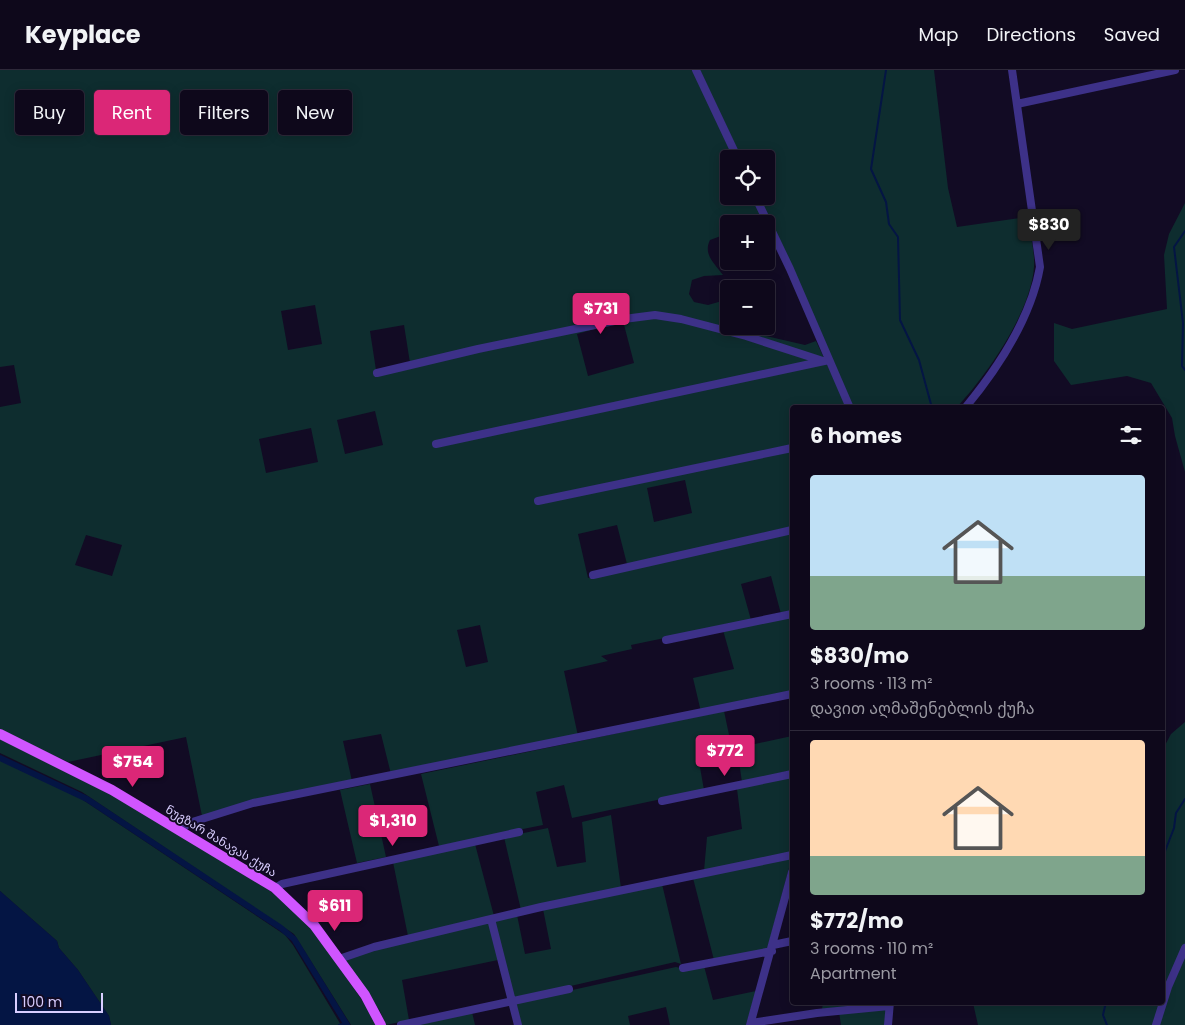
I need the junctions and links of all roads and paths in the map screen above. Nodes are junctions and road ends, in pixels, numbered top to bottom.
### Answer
1 (696, 70) edge
2 (1012, 70) edge
3 (1175, 70) edge
4 (1017, 104) junction
5 (734, 150) edge
6 (759, 205) edge
7 (826, 360) junction
8 (378, 373) dead end
9 (848, 405) edge
10 (967, 405) edge
11 (436, 444) dead end
12 (790, 448) edge
13 (538, 501) dead end
14 (790, 530) edge
15 (593, 575) dead end
16 (790, 614) edge
17 (666, 640) dead end
18 (790, 694) edge
19 (0, 734) edge
20 (790, 774) edge
21 (662, 802) dead end
22 (180, 830) junction
23 (519, 832) dead end
24 (790, 855) edge
25 (790, 880) edge
26 (275, 888) junction
27 (491, 919) junction
28 (790, 942) edge
29 (772, 948) junction
30 (1185, 948) edge
31 (339, 959) junction
32 (683, 968) dead end
33 (569, 989) dead end
34 (1165, 996) edge
35 (512, 1002) junction
36 (881, 1005) edge
37 (889, 1005) edge
38 (1162, 1005) edge
39 (750, 1024) edge
40 (381, 1025) edge
41 (400, 1025) edge
42 (518, 1025) edge
43 (888, 1025) edge
44 (1156, 1025) edge

1 - 5 street
2 - 4 street
3 - 4 street
4 - 10 street
6 - 7 street
7 - 8 street
7 - 9 street
7 - 11 street
12 - 13 street
14 - 15 street
16 - 17 street
18 - 22 street
19 - 22 main road, ნუგზარ შანავას ქუჩა
20 - 21 street
22 - 26 main road, ნუგზარ შანავას ქუჩა
23 - 26 street
24 - 27 street
25 - 29 street
26 - 31 main road, ნუგზარ შანავას ქუჩა
27 - 31 street
27 - 35 street
28 - 29 street
29 - 32 street
29 - 39 street
30 - 34 street
31 - 40 main road, ნუგზარ შანავას ქუჩა
33 - 35 street
35 - 41 street
35 - 42 street
36 - 39 street
37 - 43 street
38 - 44 street

